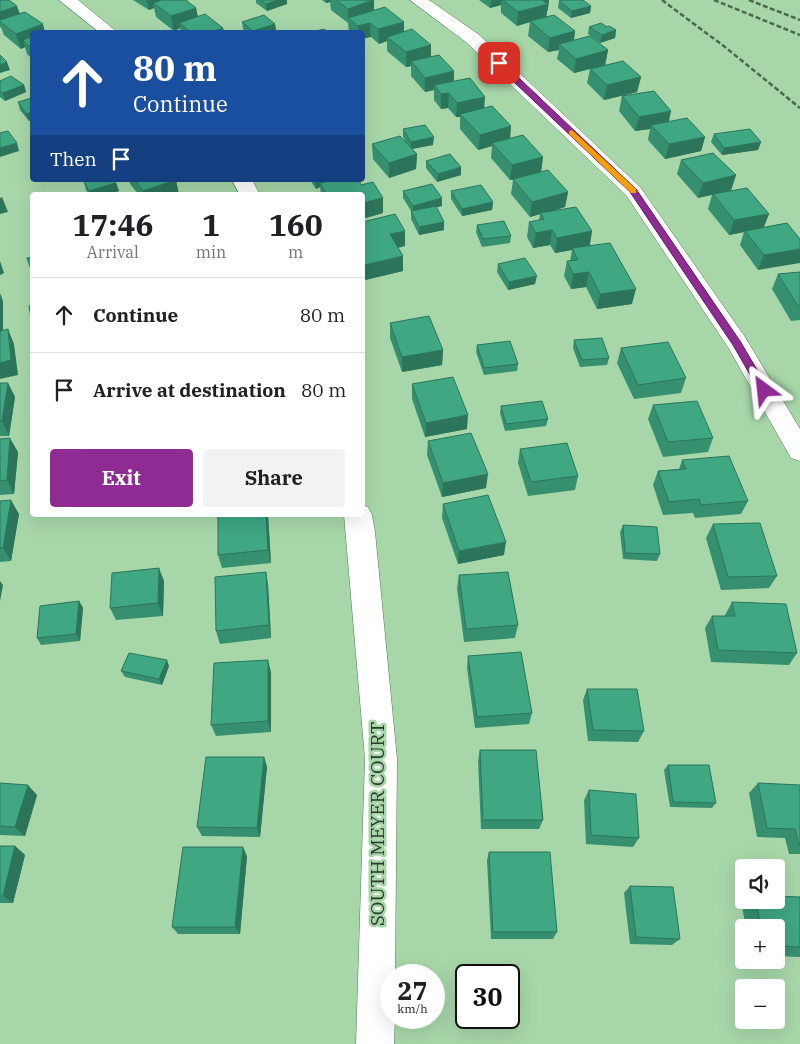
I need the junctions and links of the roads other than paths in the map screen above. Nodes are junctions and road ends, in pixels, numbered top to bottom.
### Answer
1 (67, 0) edge
2 (418, 0) edge
3 (106, 30) edge
4 (800, 451) edge
5 (358, 517) edge
6 (375, 1044) edge

1 - 3 street
2 - 4 street
5 - 6 street, SOUTH MEYER COURT

